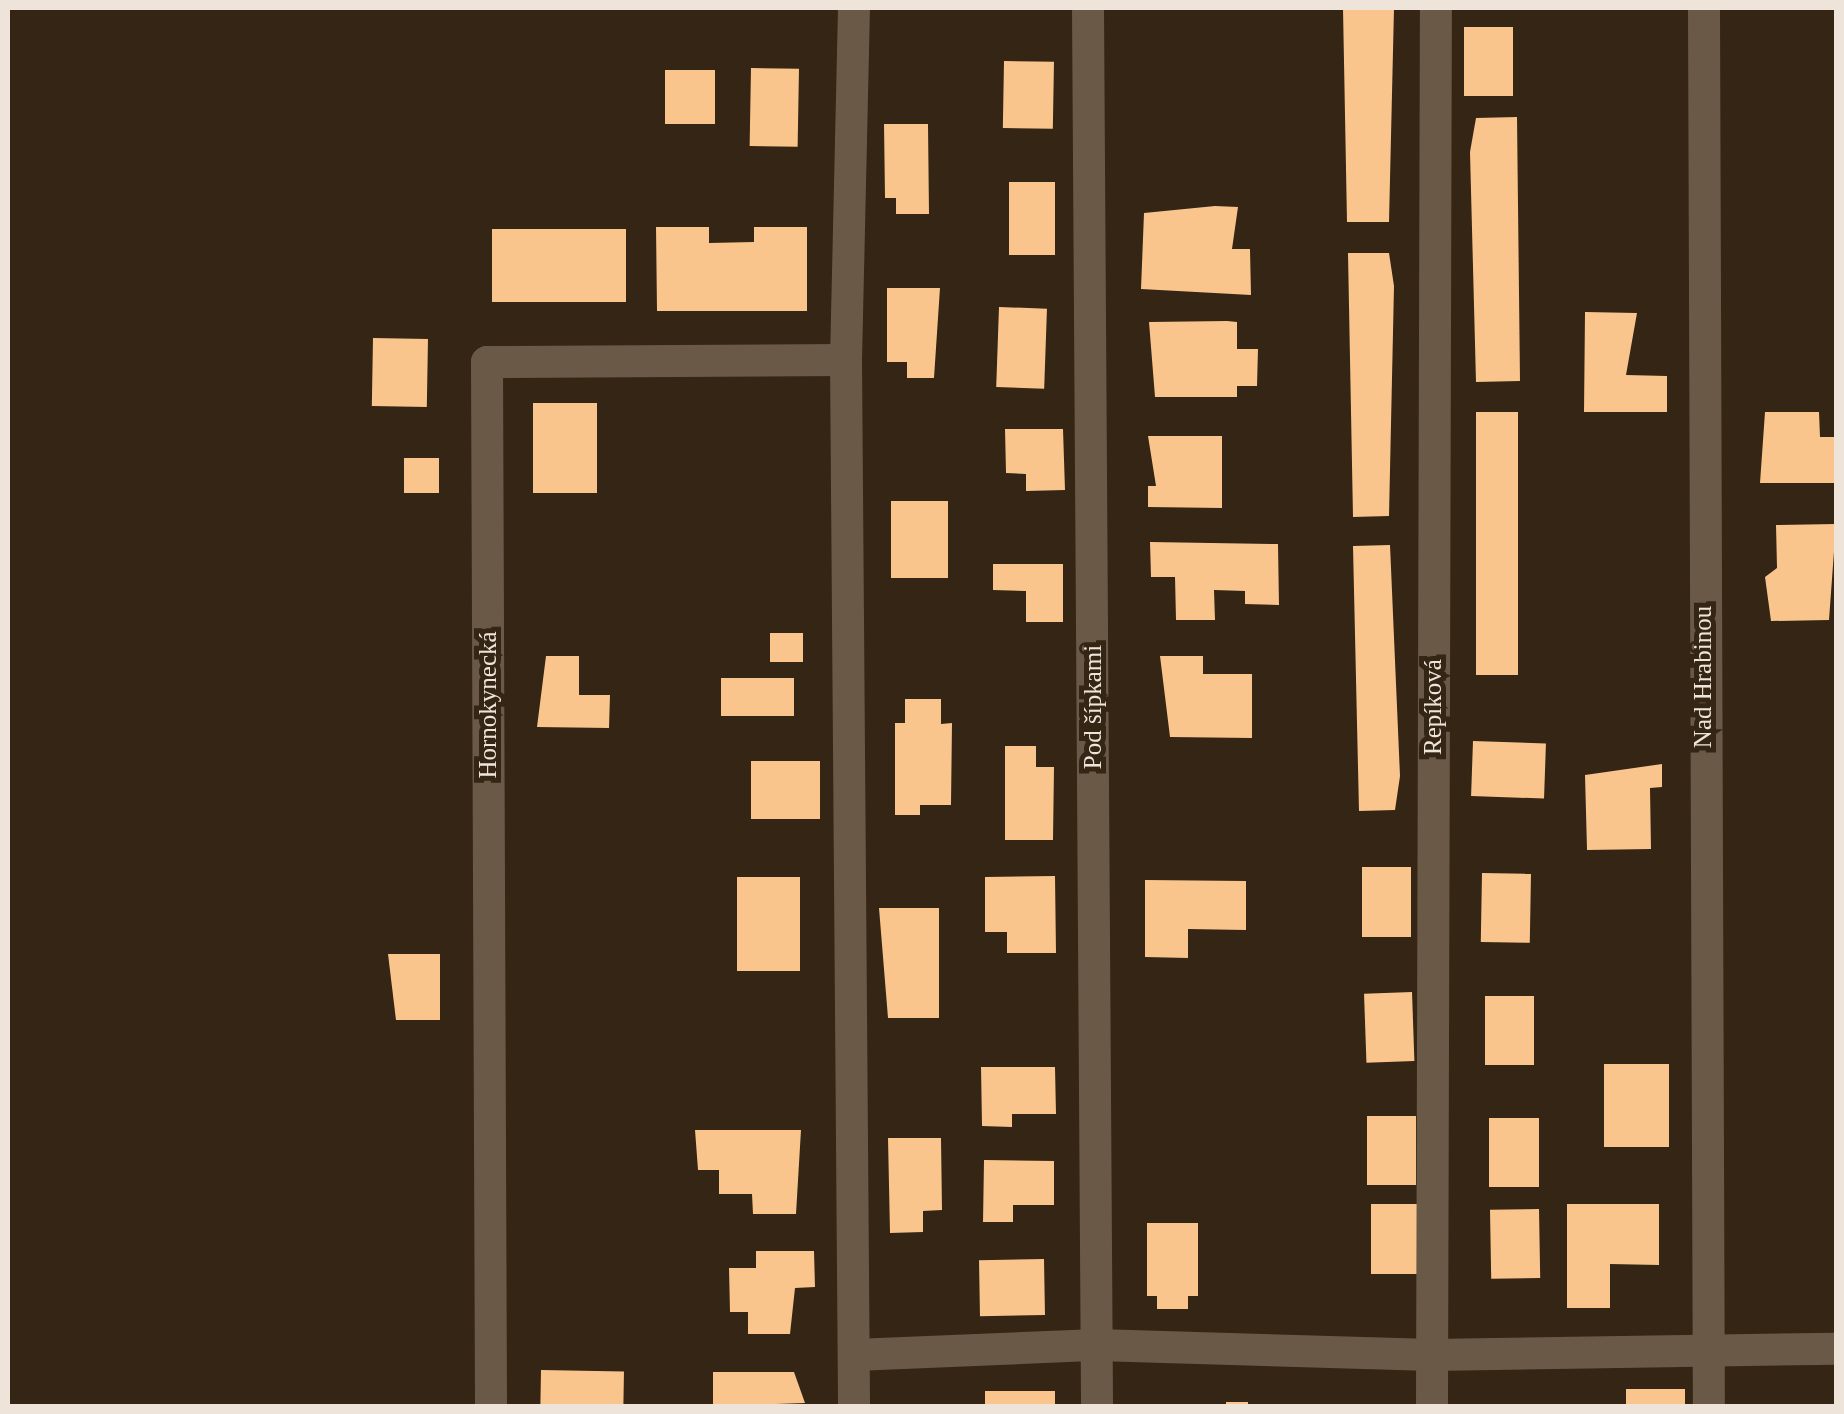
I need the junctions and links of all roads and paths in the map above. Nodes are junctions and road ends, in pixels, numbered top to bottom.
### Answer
1 (854, 8) edge
2 (1088, 8) edge
3 (1436, 8) edge
4 (1704, 8) edge
5 (846, 360) junction
6 (1097, 1345) junction
7 (1702, 1346) junction
8 (1836, 1349) edge
9 (855, 1355) junction
10 (1432, 1355) junction
11 (491, 1406) edge
12 (854, 1406) edge
13 (1097, 1406) edge
14 (1432, 1406) edge
15 (1709, 1406) edge

1 - 5 street
2 - 6 street, Pod šípkami
3 - 10 street, Repíková
4 - 7 street, Nad Hrabinou
5 - 9 street
5 - 11 street, Hornokynecká
6 - 9 street
6 - 10 street
6 - 13 street, Pod šípkami
7 - 8 street
7 - 10 street
7 - 15 street, Nad Hrabinou
9 - 12 street
10 - 14 street, Repíková

